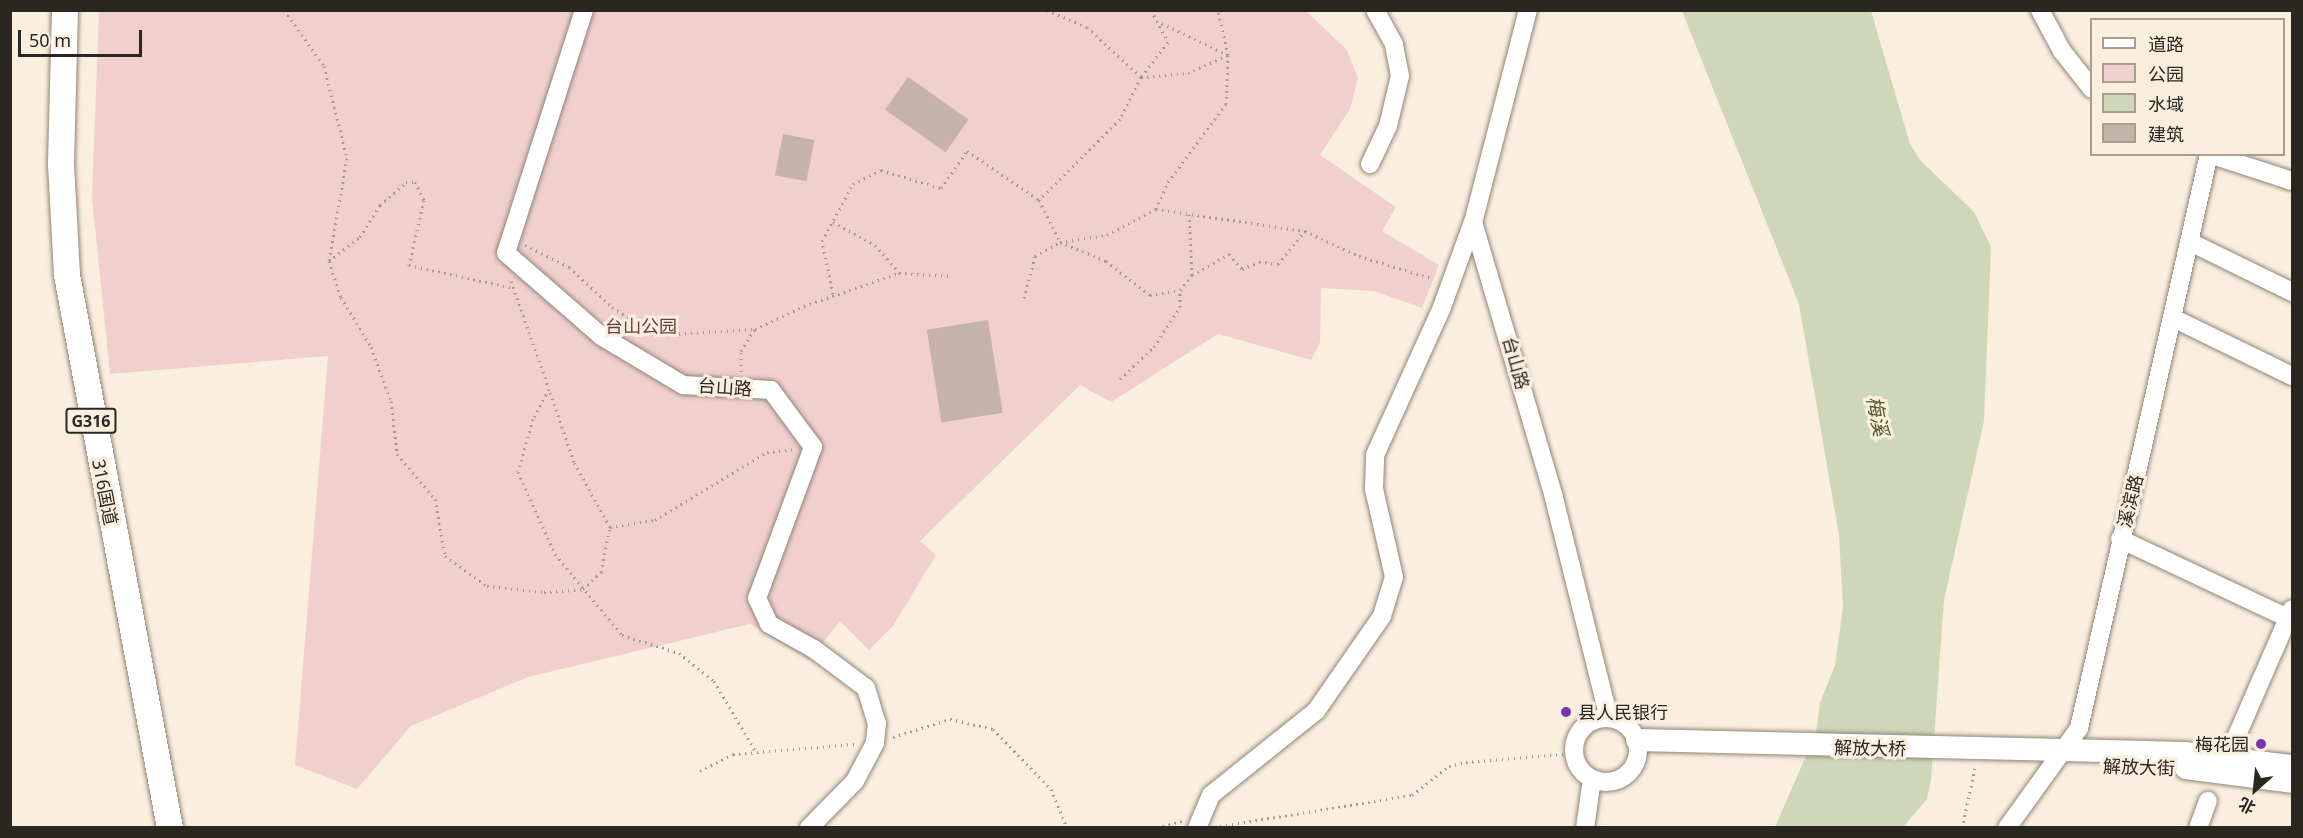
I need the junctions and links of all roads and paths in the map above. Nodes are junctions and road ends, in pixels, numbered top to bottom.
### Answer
1 (65, 10) edge
2 (284, 10) edge
3 (584, 10) edge
4 (1047, 10) edge
5 (1151, 10) edge
6 (1218, 10) edge
7 (1375, 10) edge
8 (1528, 10) edge
9 (2040, 10) edge
10 (1157, 21) junction
11 (1228, 55) junction
12 (1141, 77) junction
13 (2090, 88) edge
14 (2209, 156) edge
15 (2215, 156) edge
16 (1370, 164) dead end
17 (2292, 182) edge
18 (1039, 200) junction
19 (1156, 209) junction
20 (1189, 213) junction
21 (833, 222) junction
22 (1473, 222) junction
23 (1305, 231) junction
24 (1060, 242) junction
25 (2190, 242) junction
26 (508, 247) junction
27 (329, 261) junction
28 (899, 273) junction
29 (1192, 275) junction
30 (950, 276) dead end
31 (1450, 284) junction
32 (514, 288) junction
33 (1180, 290) junction
34 (2292, 292) edge
35 (833, 294) junction
36 (1024, 298) dead end
37 (2173, 318) junction
38 (755, 329) junction
39 (2292, 376) edge
40 (1120, 379) dead end
41 (740, 388) junction
42 (549, 389) junction
43 (813, 447) junction
44 (610, 527) junction
45 (2120, 539) junction
46 (583, 589) junction
47 (2290, 614) edge
48 (1610, 718) junction
49 (875, 743) junction
50 (1638, 746) junction
51 (756, 752) junction
52 (1574, 753) junction
53 (2228, 756) junction
54 (2061, 758) junction
55 (1981, 760) junction
56 (2292, 766) edge
57 (700, 771) dead end
58 (1592, 779) junction
59 (2292, 782) edge
60 (2208, 801) dead end
61 (1197, 827) edge
62 (170, 828) edge
63 (809, 828) edge
64 (1067, 828) edge
65 (1157, 828) edge
66 (1585, 828) edge
67 (1962, 828) edge
68 (2007, 828) edge
69 (2198, 828) edge

1 - 62 highway, 316国道 / G316
2 - 27 path
3 - 26 street
4 - 12 path
5 - 10 path
6 - 11 path
7 - 16 street
8 - 22 street
9 - 13 street
10 - 11 path
10 - 12 path
11 - 12 path
11 - 19 path
12 - 18 path
14 - 25 street, 溪滨路
15 - 17 street
18 - 21 path
18 - 24 path
19 - 20 path
19 - 24 path
20 - 23 path
20 - 29 path
21 - 28 path
21 - 35 path
22 - 31 street
22 - 48 street, 台山路
23 - 29 path
23 - 31 path
24 - 33 path
24 - 36 path
25 - 34 street
25 - 37 street, 溪滨路
26 - 32 path
26 - 38 path
26 - 41 street, 台山路
27 - 32 path
27 - 46 path
28 - 30 path
28 - 35 path
29 - 33 path
31 - 61 street
32 - 42 path
33 - 40 path
35 - 38 path
37 - 39 street
37 - 45 street, 溪滨路
38 - 41 path
41 - 43 street, 台山路
42 - 44 path
42 - 46 path
43 - 44 path
43 - 49 street
44 - 46 path
45 - 47 street
45 - 54 street, 溪滨路
46 - 51 path
47 - 53 street
48 - 50 street
48 - 52 street
49 - 51 path
49 - 63 street
49 - 64 path
50 - 55 main road, 解放大桥
50 - 58 street
51 - 57 path
52 - 58 street
52 - 61 path
53 - 54 main road, 解放大街
53 - 56 main road, 解放大街
54 - 55 main road, 解放大街
54 - 59 main road, 解放大街
54 - 68 street, 溪滨路
55 - 67 path
58 - 66 street
60 - 69 street
61 - 65 path

